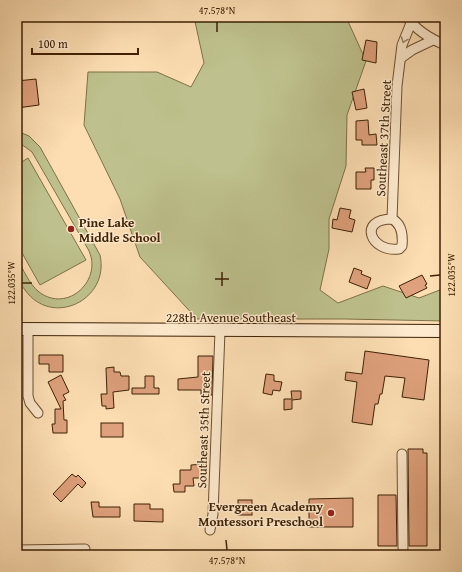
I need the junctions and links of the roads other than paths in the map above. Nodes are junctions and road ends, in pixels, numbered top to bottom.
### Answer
1 (409, 20) edge
2 (433, 40) junction
3 (445, 45) edge
4 (401, 58) junction
5 (392, 219) dead end
6 (23, 329) edge
7 (220, 331) junction
8 (445, 331) edge
9 (38, 413) dead end
10 (402, 454) dead end
11 (210, 530) dead end
12 (403, 548) dead end
13 (85, 549) dead end
14 (17, 550) edge

1 - 2 street
1 -> 4 street, Southeast 37th Street
2 - 3 street
2 - 4 street
4 - 5 street, Southeast 37th Street
6 - 7 main road, 228th Avenue Southeast
6 - 9 street
7 - 8 main road, 228th Avenue Southeast
7 - 11 street, Southeast 35th Street
10 - 12 street
13 - 14 street

